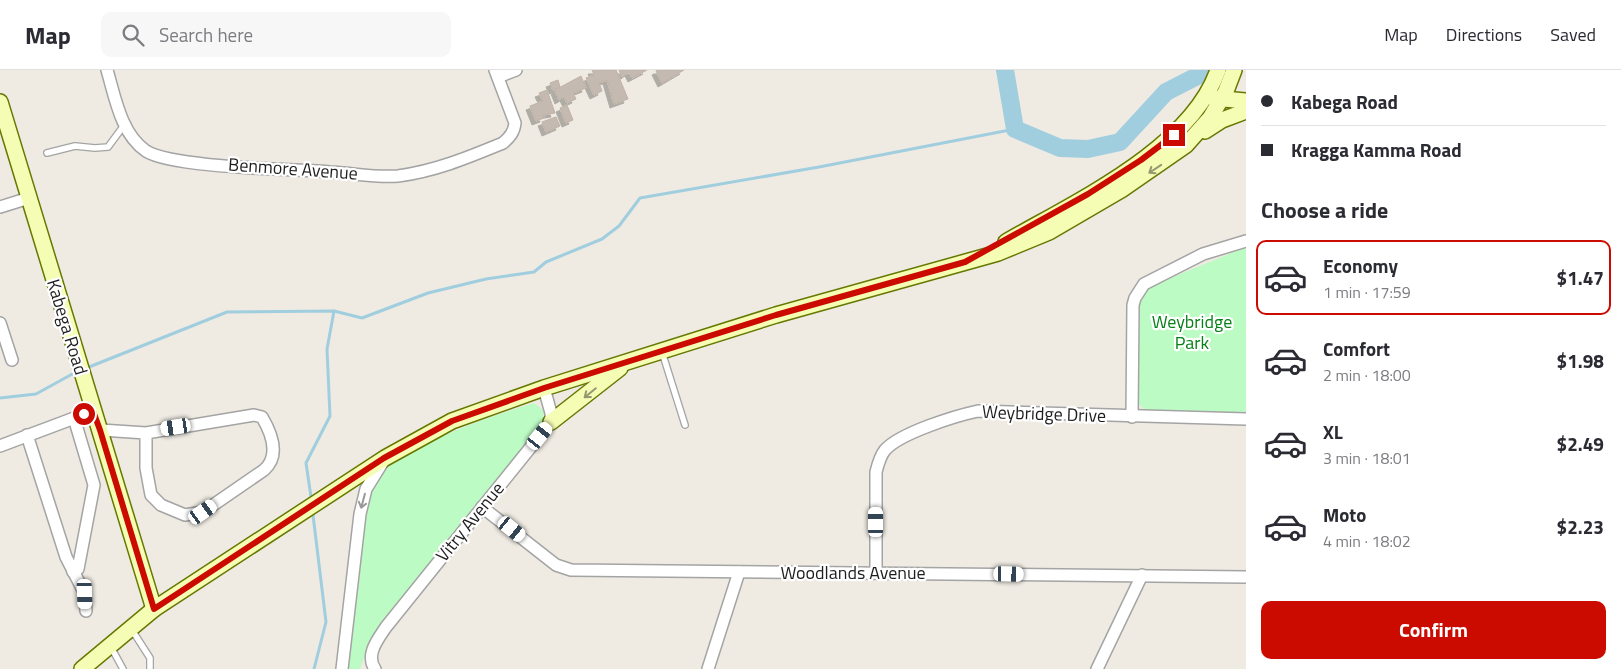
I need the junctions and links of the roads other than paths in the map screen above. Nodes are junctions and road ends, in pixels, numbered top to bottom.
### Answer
1 (107, 70) edge
2 (516, 70) edge
3 (1234, 70) edge
4 (496, 74) edge
5 (1211, 85) edge
6 (1246, 92) edge
7 (1224, 95) junction
8 (1246, 101) edge
9 (0, 102) edge
10 (1246, 112) edge
11 (125, 124) junction
12 (1192, 138) junction
13 (47, 153) dead end
14 (29, 198) junction
15 (0, 206) edge
16 (1246, 241) edge
17 (965, 262) junction
18 (0, 323) edge
19 (662, 352) junction
20 (12, 360) dead end
21 (627, 362) junction
22 (544, 388) junction
23 (91, 406) junction
24 (1132, 417) junction
25 (74, 418) junction
26 (1246, 418) edge
27 (551, 422) junction
28 (685, 425) dead end
29 (100, 430) junction
30 (146, 433) junction
31 (27, 435) junction
32 (0, 446) edge
33 (384, 458) junction
34 (482, 507) junction
35 (73, 572) junction
36 (738, 572) junction
37 (876, 572) junction
38 (1142, 575) junction
39 (1246, 577) edge
40 (154, 609) junction
41 (86, 611) dead end
42 (131, 628) junction
43 (110, 645) junction
44 (82, 669) edge
45 (123, 669) edge
46 (150, 669) edge
47 (342, 669) edge
48 (375, 669) edge
49 (708, 669) edge
50 (1097, 669) edge

1 - 11 street, Benmore Avenue
2 - 4 street
3 - 7 main road
4 - 11 street, Benmore Avenue
5 - 7 main road
5 - 17 main road
6 - 7 main road
7 - 8 main road
7 - 12 main road
9 - 14 main road, Kabega Road
10 - 12 main road
11 - 13 lane
12 -> 17 main road
14 - 15 street
14 - 23 main road, Kabega Road
16 - 24 street
17 - 19 main road
18 - 20 street
19 - 21 main road
19 - 28 lane
21 - 22 main road
21 -> 27 main road
22 - 27 street
22 - 33 main road
23 - 25 street
23 - 29 main road, Kabega Road
24 - 26 street, Weybridge Drive
24 - 37 street, Weybridge Drive
25 - 31 street
25 - 35 street
27 - 34 street, Vitry Avenue
29 - 30 street
29 - 40 main road, Kabega Road
30 - 30 street
31 - 32 street
31 - 35 street
33 - 40 main road
33 -> 47 street
34 - 36 street, Woodlands Avenue
34 - 48 street, Vitry Avenue
35 - 41 street
36 - 37 street, Woodlands Avenue
36 - 49 street
37 - 38 street, Woodlands Avenue
38 - 39 street, Woodlands Avenue
38 - 50 street
40 - 42 main road
42 - 43 main road
42 - 46 lane
43 - 44 main road
43 - 45 lane

